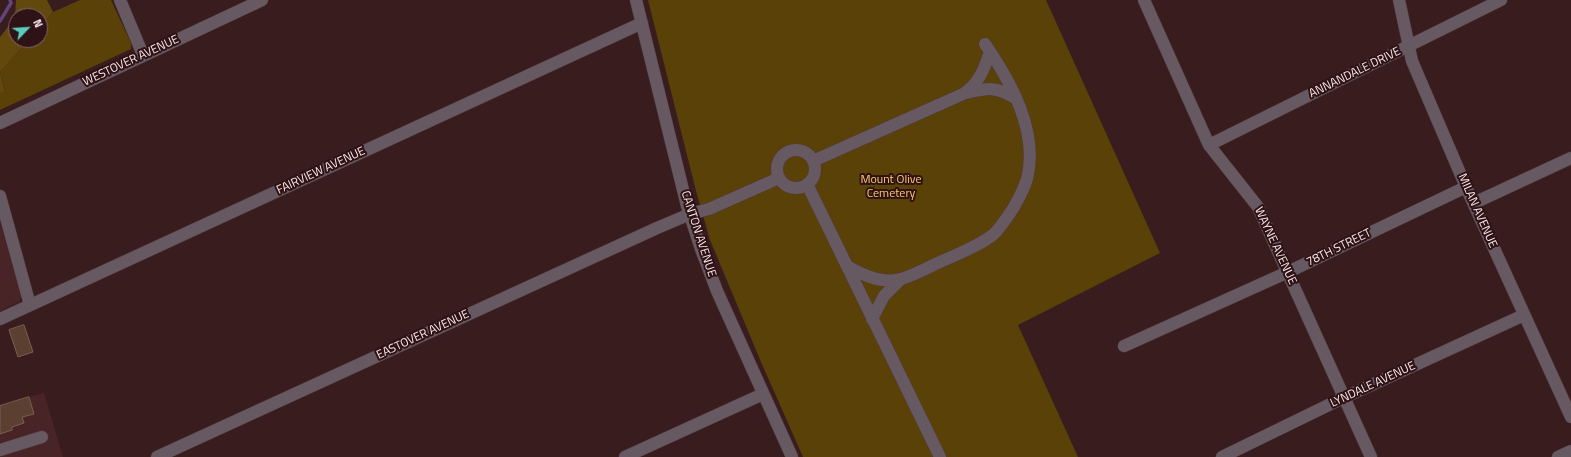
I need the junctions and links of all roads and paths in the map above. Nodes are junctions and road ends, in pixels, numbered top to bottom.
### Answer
1 (120, 0) edge
2 (262, 0) edge
3 (636, 0) edge
4 (1144, 0) edge
5 (1399, 0) edge
6 (1501, 0) edge
7 (642, 23) junction
8 (1410, 46) junction
9 (143, 55) junction
10 (963, 94) junction
11 (1015, 98) junction
12 (0, 123) edge
13 (1209, 145) junction
14 (1571, 158) edge
15 (813, 160) junction
16 (780, 178) junction
17 (807, 184) junction
18 (1466, 187) junction
19 (0, 196) edge
20 (1474, 203) junction
21 (690, 214) junction
22 (847, 266) junction
23 (1288, 272) junction
24 (900, 280) junction
25 (30, 305) junction
26 (1524, 315) junction
27 (0, 319) edge
28 (872, 319) junction
29 (1124, 346) dead end
30 (763, 394) junction
31 (1344, 398) junction
32 (1571, 417) edge
33 (42, 437) dead end
34 (0, 450) edge
35 (1571, 451) edge
36 (157, 457) edge
37 (625, 457) edge
38 (792, 457) edge
39 (940, 457) edge
40 (1222, 457) edge
41 (1371, 457) edge
42 (1558, 457) edge

1 - 9 street
2 - 9 street, WESTOVER AVENUE
3 - 7 street, CANTON AVENUE
4 - 13 street, WAYNE AVENUE
5 - 8 street, MILAN AVENUE
6 - 8 street, ANNANDALE DRIVE
7 - 21 street, CANTON AVENUE
7 - 25 street, FAIRVIEW AVENUE
8 - 13 street, ANNANDALE DRIVE
8 - 18 street, MILAN AVENUE
9 - 12 street, WESTOVER AVENUE
10 - 11 street
10 - 11 street
10 - 15 street
11 - 24 street
13 - 23 street, WAYNE AVENUE
14 - 20 street
15 - 16 street
15 - 17 street
16 - 17 street
16 - 21 street, EASTOVER AVENUE
17 - 22 street
18 - 20 street, MILAN AVENUE
18 - 23 street, 78TH STREET
19 - 25 street
20 - 26 street, MILAN AVENUE
21 - 30 street, CANTON AVENUE
21 - 36 street, EASTOVER AVENUE
22 - 24 street
22 - 28 street
23 - 29 street, 78TH STREET
23 - 31 street, WAYNE AVENUE
24 - 28 street
25 - 27 street, FAIRVIEW AVENUE
26 - 31 street, LYNDALE AVENUE
26 - 32 street, MILAN AVENUE
28 - 39 street
30 - 37 street
30 - 38 street, CANTON AVENUE
31 - 40 street, LYNDALE AVENUE
31 - 41 street, WAYNE AVENUE
33 - 34 street
35 - 42 street

